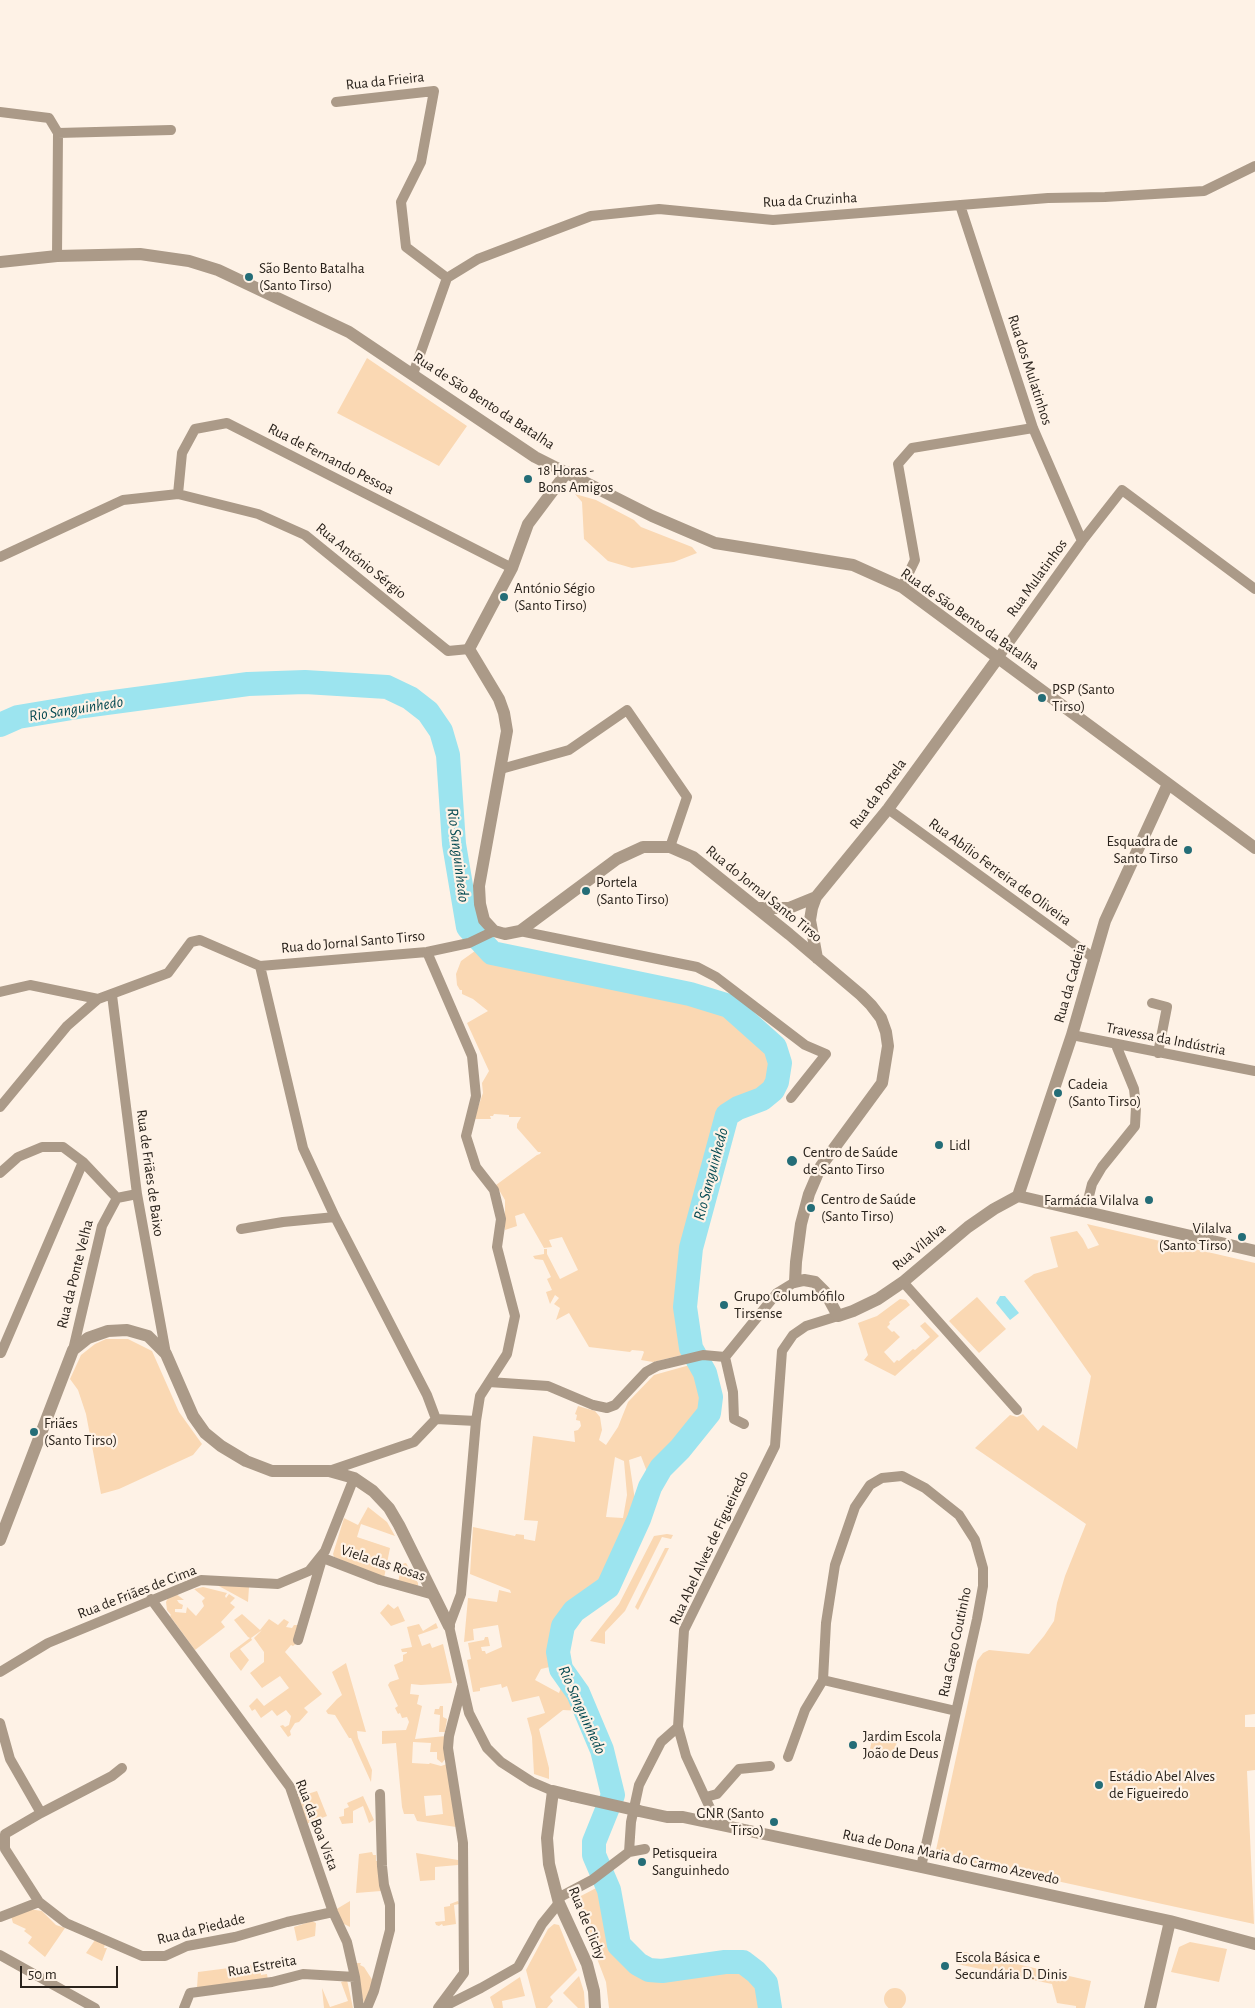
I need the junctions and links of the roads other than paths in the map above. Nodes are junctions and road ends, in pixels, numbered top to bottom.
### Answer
1 (336, 102) dead end
2 (0, 112) edge
3 (171, 130) dead end
4 (58, 133) junction
5 (1255, 166) edge
6 (960, 205) junction
7 (57, 256) junction
8 (0, 262) edge
9 (447, 278) junction
10 (413, 374) junction
11 (1033, 428) junction
12 (567, 472) junction
13 (178, 494) junction
14 (1082, 541) junction
15 (0, 557) edge
16 (512, 568) junction
17 (902, 587) junction
18 (1255, 589) edge
19 (469, 649) junction
20 (998, 658) junction
21 (501, 770) junction
22 (1168, 784) junction
23 (888, 809) junction
24 (670, 847) junction
25 (1255, 848) edge
26 (816, 897) junction
27 (757, 908) junction
28 (520, 931) junction
29 (490, 933) junction
30 (427, 952) junction
31 (817, 958) junction
32 (1095, 959) junction
33 (260, 966) junction
34 (0, 992) edge
35 (112, 995) junction
36 (98, 999) junction
37 (1152, 1003) dead end
38 (1072, 1035) junction
39 (1116, 1045) junction
40 (1158, 1053) junction
41 (1255, 1071) edge
42 (791, 1098) dead end
43 (0, 1107) edge
44 (83, 1162) junction
45 (0, 1173) edge
46 (136, 1194) junction
47 (1018, 1196) junction
48 (117, 1198) junction
49 (1085, 1212) junction
50 (335, 1217) junction
51 (241, 1229) dead end
52 (1255, 1251) edge
53 (795, 1282) junction
54 (902, 1282) junction
55 (838, 1316) junction
56 (73, 1350) junction
57 (1, 1353) edge
58 (166, 1354) junction
59 (725, 1358) junction
60 (490, 1382) junction
61 (1017, 1410) dead end
62 (436, 1419) junction
63 (476, 1421) junction
64 (744, 1424) dead end
65 (329, 1471) junction
66 (354, 1478) junction
67 (0, 1540) edge
68 (324, 1554) junction
69 (434, 1595) junction
70 (151, 1599) junction
71 (449, 1626) junction
72 (298, 1640) dead end
73 (0, 1672) edge
74 (823, 1680) junction
75 (462, 1684) junction
76 (956, 1711) junction
77 (0, 1723) edge
78 (678, 1727) junction
79 (788, 1757) dead end
80 (770, 1766) dead end
81 (122, 1768) dead end
82 (553, 1791) junction
83 (380, 1794) dead end
84 (706, 1797) junction
85 (41, 1813) junction
86 (707, 1822) junction
87 (645, 1849) dead end
88 (629, 1852) junction
89 (921, 1867) junction
90 (558, 1900) junction
91 (39, 1902) junction
92 (333, 1912) junction
93 (0, 1917) edge
94 (1170, 1922) junction
95 (1255, 1944) edge
96 (0, 1955) edge
97 (356, 1977) junction
98 (95, 2008) edge
99 (184, 2008) edge
100 (358, 2008) edge
101 (367, 2008) edge
102 (439, 2008) edge
103 (595, 2008) edge
104 (1150, 2008) edge

1 - 9 street, Rua da Frieira
2 - 4 street
3 - 4 street
4 - 7 street
5 - 6 street, Rua da Cruzinha
6 - 9 street, Rua da Cruzinha
6 - 11 street, Rua dos Mulatinhos
7 - 8 street, Rua de São Bento da Batalha
7 - 10 street, Rua de São Bento da Batalha
9 - 10 street
10 - 12 street, Rua de São Bento da Batalha
11 - 14 street, Rua dos Mulatinhos
11 - 17 street
12 - 16 street
12 - 17 street, Rua de São Bento da Batalha
13 - 15 street, Rua António Sérgio
13 - 16 street, Rua de Fernando Pessoa
13 - 19 street, Rua António Sérgio
14 - 18 street, Rua Mulatinhos
14 - 20 street, Rua Mulatinhos
16 - 19 street
17 - 20 street, Rua de São Bento da Batalha
19 - 21 street
20 - 22 street, Rua de São Bento da Batalha
20 - 23 street, Rua da Portela
21 - 24 street
21 - 29 street
22 - 25 street, Rua de São Bento da Batalha
22 - 32 street, Rua da Cadeia
23 - 26 street, Rua da Portela
23 - 32 street, Rua Abílio Ferreira de Oliveira
24 - 27 street, Rua do Jornal Santo Tirso
24 - 28 street, Rua do Jornal Santo Tirso
26 - 27 street, Rua da Portela
26 - 31 street
27 - 31 street, Rua do Jornal Santo Tirso
28 - 29 street, Rua do Jornal Santo Tirso
28 - 42 street
29 - 30 street, Rua do Jornal Santo Tirso
30 - 33 street, Rua do Jornal Santo Tirso
30 - 60 street
31 - 53 street, Rua do Jornal Santo Tirso
32 - 38 street, Rua da Cadeia
33 - 35 street, Rua do Jornal Santo Tirso
33 - 50 street
34 - 36 street
35 - 36 street
35 - 46 street, Rua de Friães de Baixo
36 - 43 street
37 - 40 street
38 - 39 street, Travessa da Indústria
38 - 47 street, Rua da Cadeia
39 - 40 street, Travessa da Indústria
39 - 49 street
40 - 41 street, Travessa da Indústria
44 - 45 street
44 - 48 street
44 - 57 street
46 - 48 street
46 - 58 street, Rua de Friães de Baixo
47 - 49 street
47 - 54 street, Rua Vilalva
48 - 56 street, Rua da Ponte Velha
49 - 52 street
50 - 51 street
50 - 62 street
53 - 55 street
53 - 59 street
54 - 55 street, Rua Vilalva
54 - 61 street
55 - 78 street, Rua Abel Alves de Figueiredo
56 - 58 street, Rua da Ponte Velha
56 - 67 street, Rua da Ponte Velha
58 - 65 street, Rua da Ponte Velha
59 - 60 street
59 - 64 street
60 - 63 street
62 - 63 street
62 - 65 street
63 - 71 street
65 - 66 street, Rua da Ponte Velha
66 - 68 street, Rua de Friães de Cima
66 - 69 street, Rua da Ponte Velha
68 - 69 street, Viela das Rosas
68 - 70 street, Rua de Friães de Cima
68 - 72 street
69 - 71 street, Rua da Ponte Velha
70 - 73 street, Rua de Friães de Cima
70 - 92 street, Rua da Boa Vista
71 - 75 street
74 - 76 street
74 - 76 street, Rua Gago Coutinho
74 - 79 street
75 - 82 street
75 - 102 street
76 - 89 street, Rua Gago Coutinho
77 - 85 street
78 - 84 street, Rua Abel Alves de Figueiredo
78 - 88 street
80 - 84 street
81 - 85 street
82 - 86 street, Rua de Dona Maria do Carmo Azevedo, bridge
82 - 90 street, Rua de Clichy
83 - 101 street
84 - 86 street, Rua Abel Alves de Figueiredo
85 - 91 street, Rua da Piedade
86 - 89 street, Rua de Dona Maria do Carmo Azevedo
87 - 88 street
88 - 90 street
89 - 94 street, Rua de Dona Maria do Carmo Azevedo
90 - 102 street
90 - 103 street, Rua de Clichy
91 - 92 street, Rua da Piedade
91 - 93 street
92 - 97 street, Rua da Boa Vista
94 - 95 street, Rua de Dona Maria do Carmo Azevedo
94 - 104 street
96 - 98 street
97 - 99 street, Rua Estreita
97 - 100 street, Rua da Boa Vista

